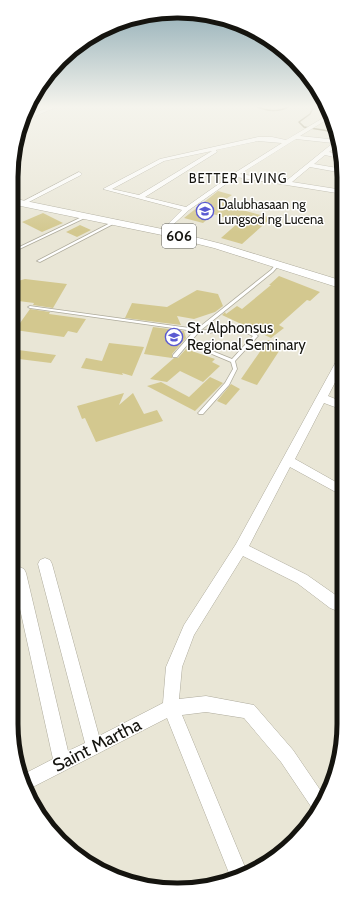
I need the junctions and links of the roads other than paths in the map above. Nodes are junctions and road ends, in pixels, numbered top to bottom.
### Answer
1 (214, 148) edge
2 (219, 148) edge
3 (277, 148) edge
4 (330, 148) edge
5 (324, 153) junction
6 (336, 155) edge
7 (310, 165) junction
8 (337, 170) edge
9 (79, 174) dead end
10 (235, 175) junction
11 (287, 183) junction
12 (337, 191) edge
13 (140, 197) junction
14 (18, 202) edge
15 (23, 203) junction
16 (18, 206) edge
17 (186, 209) junction
18 (87, 215) junction
19 (117, 221) junction
20 (163, 232) junction
21 (18, 249) edge
22 (38, 261) dead end
23 (278, 264) junction
24 (337, 283) edge
25 (30, 307) dead end
26 (198, 330) junction
27 (188, 343) junction
28 (175, 356) dead end
29 (233, 361) junction
30 (337, 369) edge
31 (322, 398) junction
32 (337, 404) edge
33 (201, 413) dead end
34 (289, 461) junction
35 (337, 488) edge
36 (242, 548) junction
37 (45, 564) dead end
38 (18, 572) edge
39 (337, 603) edge
40 (171, 708) junction
41 (94, 746) junction
42 (62, 762) junction
43 (28, 780) edge
44 (317, 801) edge
45 (238, 872) edge

1 - 13 street
2 - 13 street
3 - 10 street
4 - 5 street
5 - 6 street
5 - 7 street
7 - 8 street
7 - 11 street
9 - 15 street
10 - 11 street
10 - 17 street
11 - 12 street
13 - 17 street
14 - 15 main road, 606
15 - 16 lane
15 - 18 main road, 606
17 - 20 street
18 - 19 main road, 606
18 - 21 lane
19 - 20 main road, 606
19 - 22 lane
20 - 23 main road, 606
23 - 24 main road, 606
23 - 26 lane
25 - 26 lane
26 - 27 lane
26 - 29 lane
27 - 28 lane
27 - 29 lane
29 - 33 lane
30 - 31 street
31 - 32 street
31 - 34 street
34 - 35 street
34 - 36 street
36 - 39 street
36 - 40 street
37 - 41 street
38 - 42 street
40 - 41 street, Saint Martha
40 - 44 street, Saint Martha
40 - 45 street
41 - 42 street, Saint Martha
42 - 43 street, Saint Martha

